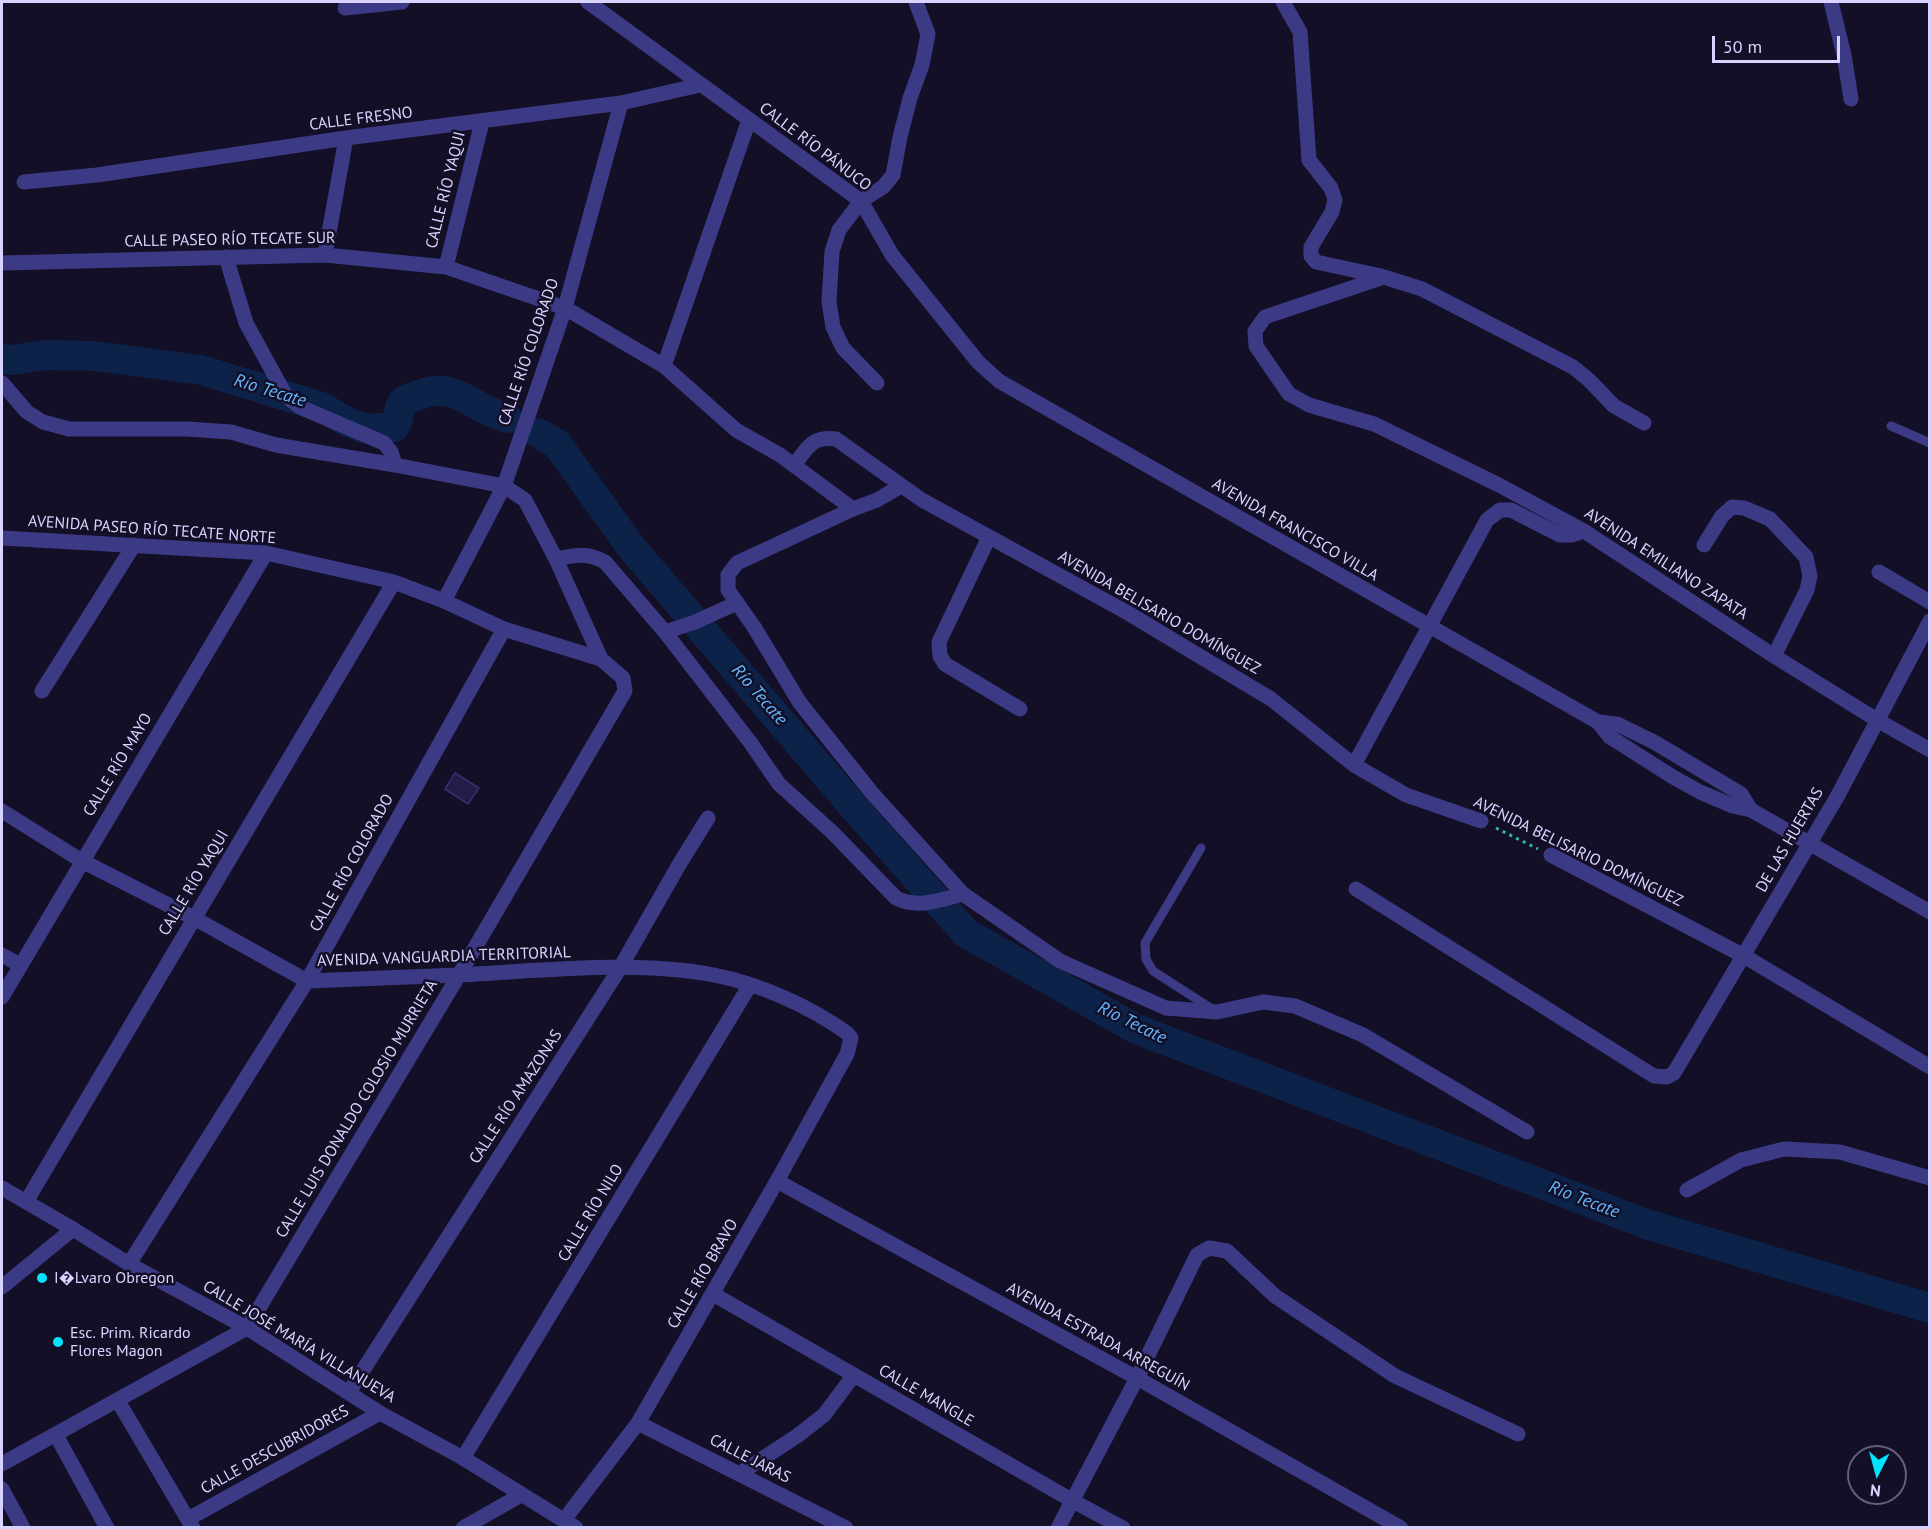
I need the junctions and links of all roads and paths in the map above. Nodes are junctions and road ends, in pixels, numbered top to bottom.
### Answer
1 (402, 2) edge
2 (588, 2) edge
3 (916, 2) edge
4 (1283, 2) edge
5 (1831, 2) edge
6 (345, 8) dead end
7 (700, 85) junction
8 (1851, 99) dead end
9 (621, 103) junction
10 (749, 120) junction
11 (482, 122) junction
12 (346, 138) junction
13 (24, 182) dead end
14 (861, 201) junction
15 (325, 255) junction
16 (226, 257) junction
17 (2, 263) edge
18 (446, 267) junction
19 (1384, 277) junction
20 (565, 308) junction
21 (978, 362) joint
22 (664, 366) junction
23 (2, 383) edge
24 (877, 383) dead end
25 (1644, 423) dead end
26 (1892, 426) dead end
27 (1929, 443) edge
28 (395, 465) junction
29 (794, 465) junction
30 (504, 486) junction
31 (901, 486) junction
32 (853, 509) junction
33 (1584, 531) junction
34 (989, 537) junction
35 (2, 538) edge
36 (134, 545) junction
37 (1704, 545) dead end
38 (266, 553) junction
39 (556, 559) junction
40 (1879, 572) dead end
41 (394, 582) junction
42 (444, 601) junction
43 (1929, 602) edge
44 (737, 603) junction
45 (1929, 621) edge
46 (1429, 627) junction
47 (504, 629) junction
48 (665, 632) junction
49 (1774, 656) junction
50 (601, 658) junction
51 (42, 691) dead end
52 (624, 691) joint
53 (1020, 709) dead end
54 (1877, 720) junction
55 (1929, 750) edge
56 (1354, 765) junction
57 (2, 812) edge
58 (708, 819) dead end
59 (1481, 821) joint
60 (1809, 844) junction
61 (1201, 848) dead end
62 (1551, 855) joint
63 (82, 861) junction
64 (1356, 889) dead end
65 (963, 894) junction
66 (1929, 912) edge
67 (194, 918) junction
68 (2, 955) edge
69 (1744, 956) junction
70 (20, 965) junction
71 (620, 968) junction
72 (459, 975) junction
73 (307, 981) junction
74 (750, 985) junction
75 (2, 997) edge
76 (1217, 1012) junction
77 (847, 1033) joint
78 (1929, 1068) edge
79 (1527, 1132) dead end
80 (1929, 1178) edge
81 (777, 1181) junction
82 (2, 1188) edge
83 (1687, 1190) dead end
84 (26, 1202) junction
85 (73, 1229) junction
86 (129, 1263) junction
87 (2, 1287) edge
88 (713, 1294) junction
89 (247, 1328) junction
90 (854, 1375) junction
91 (1137, 1378) junction
92 (349, 1392) junction
93 (118, 1401) junction
94 (380, 1413) junction
95 (638, 1423) junction
96 (1518, 1434) dead end
97 (56, 1435) junction
98 (463, 1458) junction
99 (2, 1464) edge
100 (740, 1474) junction
101 (2, 1489) edge
102 (521, 1495) junction
103 (1073, 1501) junction
104 (190, 1523) edge
105 (570, 1524) edge
106 (23, 1527) edge
107 (107, 1527) edge
108 (463, 1527) edge
109 (846, 1527) edge
110 (1058, 1527) edge
111 (1123, 1527) edge
112 (1401, 1527) edge

1 - 6 street
2 - 7 street, CALLE RÍO PÁNUCO
3 - 14 street
4 - 19 street
5 - 8 street
7 - 9 street, CALLE FRESNO
7 - 10 street, CALLE RÍO PÁNUCO
9 - 11 street, CALLE FRESNO
9 - 20 street, CALLE RÍO COLORADO
10 - 14 street, CALLE RÍO PÁNUCO
10 - 22 street
11 - 12 street, CALLE FRESNO
11 - 18 street, CALLE RÍO YAQUI
12 - 13 street, CALLE FRESNO
12 - 15 street
14 - 21 street, CALLE RÍO PÁNUCO
14 - 24 street
15 - 16 street, CALLE PASEO RÍO TECATE SUR
15 - 18 street, CALLE PASEO RÍO TECATE SUR
16 - 17 street, CALLE PASEO RÍO TECATE SUR
16 - 28 street
18 - 20 street, CALLE PASEO RÍO TECATE SUR
19 - 25 street
19 - 33 street, AVENIDA EMILIANO ZAPATA
20 - 22 street, CALLE PASEO RÍO TECATE SUR
20 - 30 street, CALLE RÍO COLORADO
21 - 46 street, AVENIDA FRANCISCO VILLA
22 - 29 street, CALLE PASEO RÍO TECATE SUR
23 - 28 street
26 - 27 lane
28 - 30 street
29 - 31 street, AVENIDA BELISARIO DOMÍNGUEZ
29 - 32 street, CALLE PASEO RÍO TECATE SUR
30 - 39 street
30 - 42 street, CALLE RÍO COLORADO
31 - 32 street
31 - 34 street, AVENIDA BELISARIO DOMÍNGUEZ
32 - 44 street
33 - 46 street
33 - 49 street, AVENIDA EMILIANO ZAPATA
34 - 53 street
34 - 56 street, AVENIDA BELISARIO DOMÍNGUEZ
35 - 36 street, AVENIDA PASEO RÍO TECATE NORTE
36 - 38 street, AVENIDA PASEO RÍO TECATE NORTE
36 - 51 street
37 - 49 street
38 - 41 street, AVENIDA PASEO RÍO TECATE NORTE
38 - 63 street, CALLE RÍO MAYO
39 - 48 street
39 - 50 street
40 - 43 street
41 - 42 street, AVENIDA PASEO RÍO TECATE NORTE
41 - 67 street, CALLE RÍO YAQUI
42 - 47 street, AVENIDA PASEO RÍO TECATE NORTE
44 - 48 street
44 - 65 street
45 - 54 street, DE LAS HUERTAS
46 - 56 street
46 - 60 street, AVENIDA FRANCISCO VILLA
47 - 50 street, AVENIDA PASEO RÍO TECATE NORTE
47 - 73 street, CALLE RÍO COLORADO
48 - 65 street
49 - 54 street, AVENIDA EMILIANO ZAPATA
50 - 52 street, AVENIDA PASEO RÍO TECATE NORTE
52 - 72 street, CALLE LUIS DONALDO COLOSIO MURRIETA
54 - 55 street, AVENIDA EMILIANO ZAPATA
54 - 60 street, DE LAS HUERTAS
56 - 59 street, AVENIDA BELISARIO DOMÍNGUEZ
57 - 63 street, AVENIDA VANGUARDIA TERRITORIAL
58 - 71 street, CALLE RÍO AMAZONAS
59 - 62 path, AVENIDA BELISARIO DOMÍNGUEZ
60 - 66 street, AVENIDA FRANCISCO VILLA
60 - 69 street, DE LAS HUERTAS
61 - 76 lane
62 - 69 street, AVENIDA BELISARIO DOMÍNGUEZ
63 - 67 street, AVENIDA VANGUARDIA TERRITORIAL
63 - 70 street, CALLE RÍO MAYO
64 - 69 street, DE LAS HUERTAS
65 - 76 street
67 - 73 street, AVENIDA VANGUARDIA TERRITORIAL
67 - 84 street, CALLE RÍO YAQUI
68 - 70 street
69 - 78 street, AVENIDA BELISARIO DOMÍNGUEZ
70 - 75 street, CALLE RÍO MAYO
71 - 72 street, AVENIDA VANGUARDIA TERRITORIAL
71 - 74 street, AVENIDA VANGUARDIA TERRITORIAL
71 - 92 street, CALLE RÍO AMAZONAS
72 - 73 street, AVENIDA VANGUARDIA TERRITORIAL
72 - 89 street, CALLE LUIS DONALDO COLOSIO MURRIETA
73 - 86 street, CALLE RÍO COLORADO
74 - 77 street, AVENIDA VANGUARDIA TERRITORIAL
74 - 98 street, CALLE RÍO NILO
76 - 79 street
77 - 81 street, CALLE RÍO BRAVO
80 - 83 street
81 - 88 street, CALLE RÍO BRAVO
81 - 91 street, AVENIDA ESTRADA ARREGUÍN
82 - 84 street, CALLE JOSÉ MARÍA VILLANUEVA
84 - 85 street, CALLE JOSÉ MARÍA VILLANUEVA
85 - 86 street, CALLE JOSÉ MARÍA VILLANUEVA
85 - 87 street
86 - 89 street, CALLE JOSÉ MARÍA VILLANUEVA
88 - 90 street, CALLE MANGLE
88 - 95 street, CALLE RÍO BRAVO
89 - 92 street, CALLE JOSÉ MARÍA VILLANUEVA
89 - 93 street
90 - 100 street
90 - 103 street, CALLE MANGLE
91 - 96 street
91 - 103 street
91 - 112 street, AVENIDA ESTRADA ARREGUÍN
92 - 94 street, CALLE JOSÉ MARÍA VILLANUEVA
93 - 97 street
93 - 104 street
94 - 98 street, CALLE JOSÉ MARÍA VILLANUEVA
94 - 104 street, CALLE DESCUBRIDORES
95 - 100 street, CALLE JARAS
95 - 105 street, CALLE RÍO BRAVO
97 - 99 street
97 - 107 street
98 - 102 street, CALLE JOSÉ MARÍA VILLANUEVA
100 - 109 street, CALLE JARAS
101 - 106 street
102 - 105 street, CALLE JOSÉ MARÍA VILLANUEVA
102 - 108 street
103 - 110 street
103 - 111 street, CALLE MANGLE

